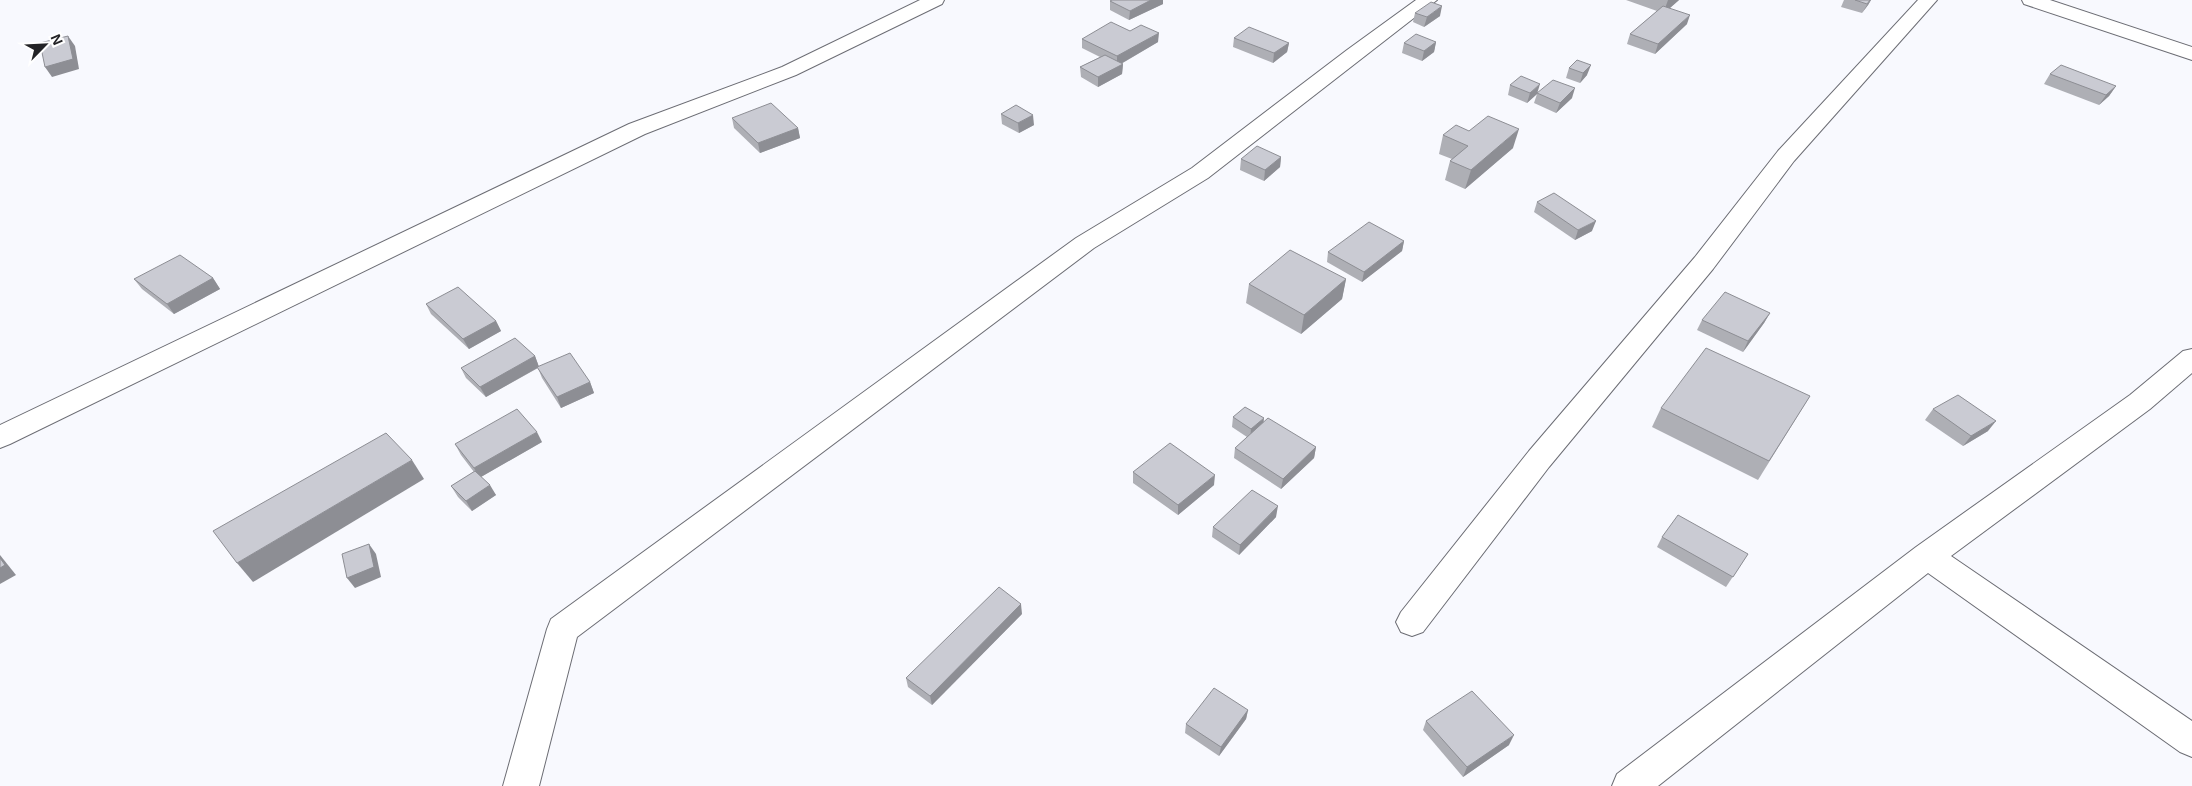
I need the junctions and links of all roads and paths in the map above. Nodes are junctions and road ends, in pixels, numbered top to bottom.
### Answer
1 (935, 0) edge
2 (1428, 0) edge
3 (1928, 0) edge
4 (2031, 0) edge
5 (2192, 54) edge
6 (2192, 358) edge
7 (0, 437) edge
8 (1926, 556) junction
9 (1412, 622) dead end
10 (2192, 741) edge
11 (521, 786) edge
12 (1630, 786) edge

1 - 7 street
2 - 11 street
3 - 9 street
4 - 5 street
6 - 8 street
8 - 10 street
8 - 12 street

